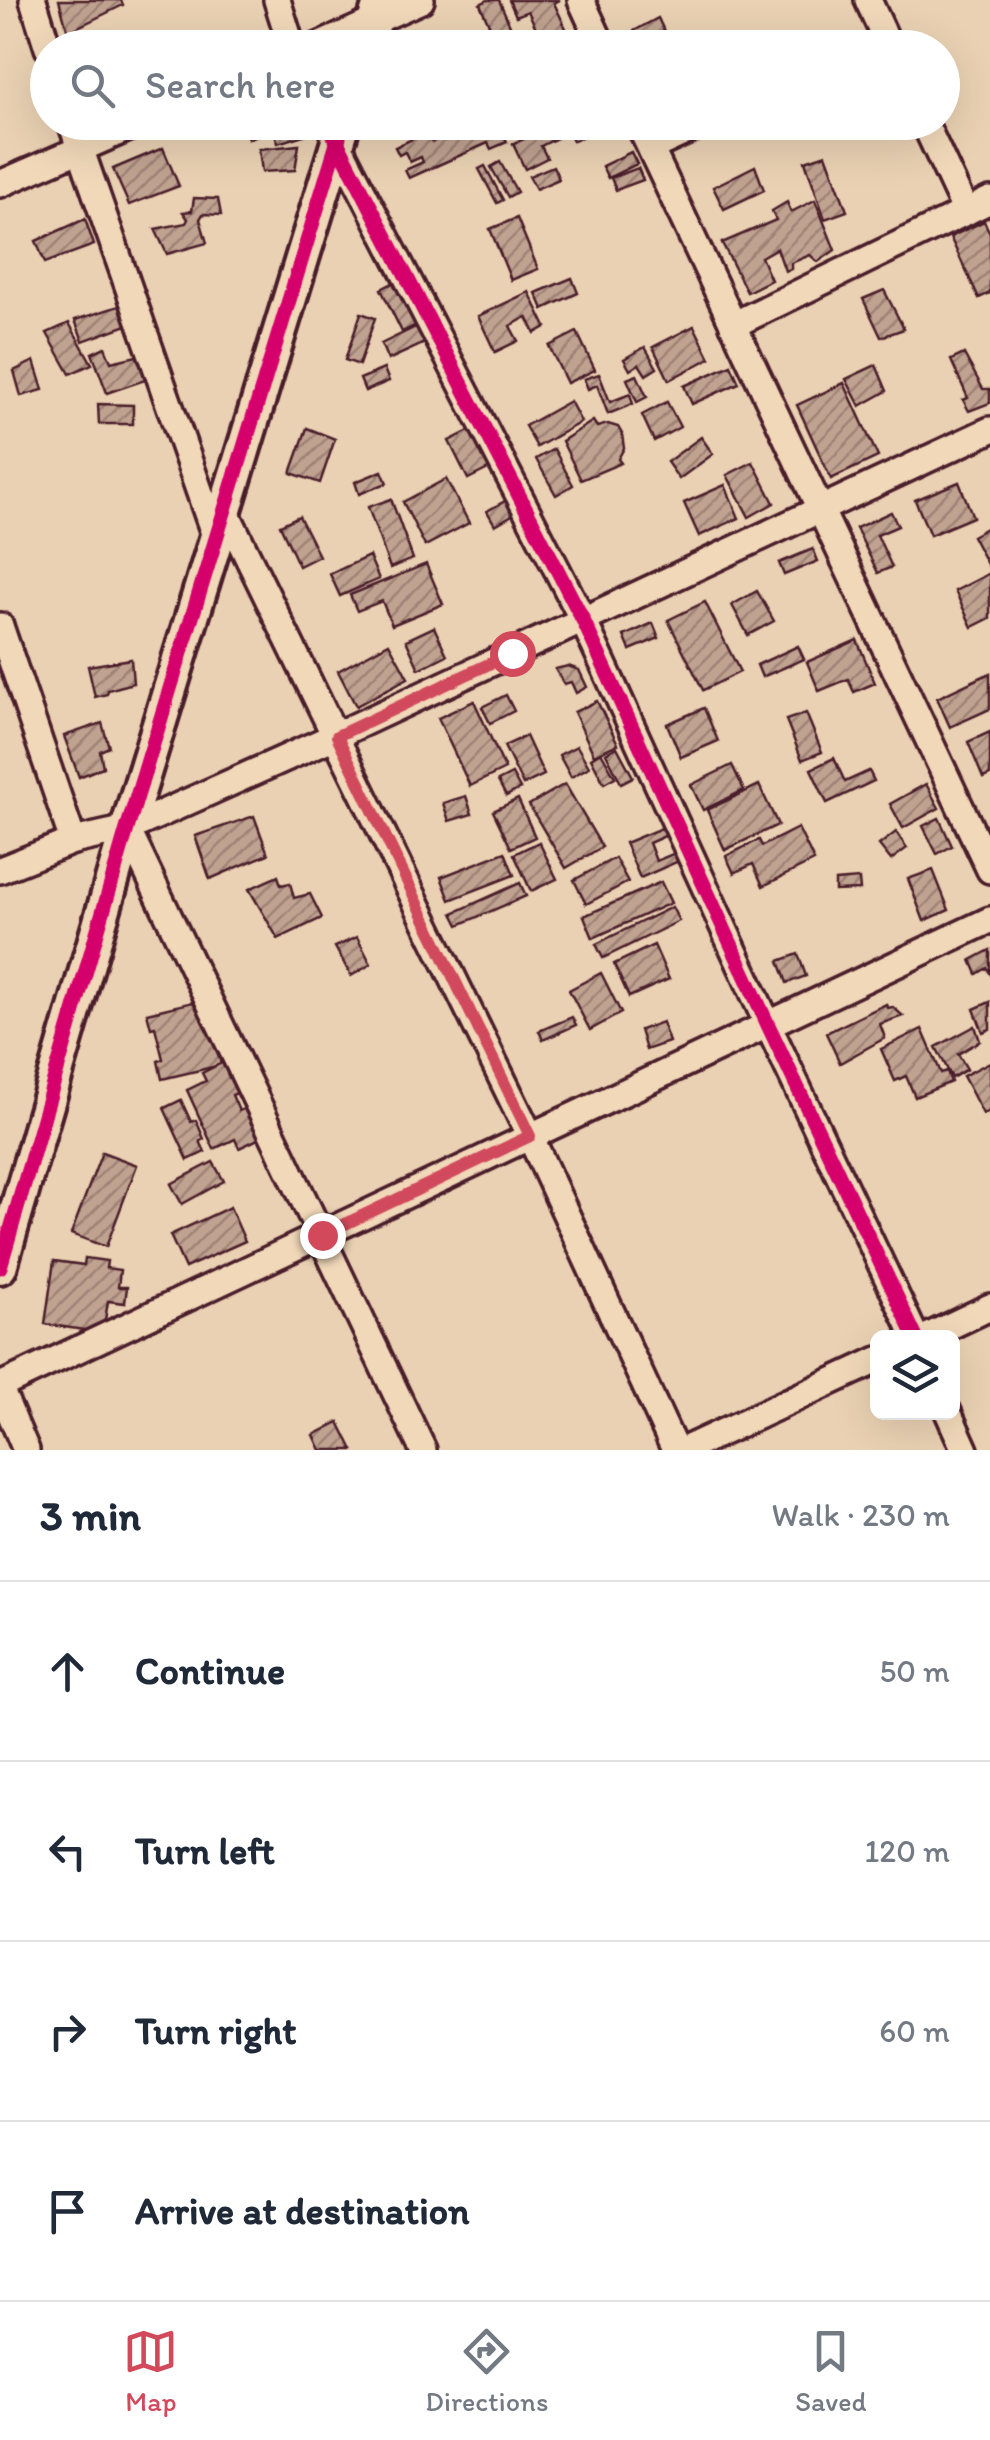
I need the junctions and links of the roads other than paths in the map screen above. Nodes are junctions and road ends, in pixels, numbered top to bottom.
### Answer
1 (33, 0) edge
2 (277, 0) edge
3 (421, 0) edge
4 (581, 0) edge
5 (868, 0) edge
6 (374, 22) edge
7 (42, 30) edge
8 (286, 30) edge
9 (595, 30) edge
10 (878, 30) edge
11 (77, 140) edge
12 (102, 140) edge
13 (333, 140) edge
14 (342, 140) edge
15 (646, 140) edge
16 (668, 140) edge
17 (932, 140) edge
18 (650, 148) junction
19 (80, 150) junction
20 (0, 184) edge
21 (990, 200) edge
22 (966, 212) junction
23 (733, 325) junction
24 (990, 430) edge
25 (820, 509) junction
26 (220, 525) junction
27 (583, 620) junction
28 (0, 626) edge
29 (337, 736) junction
30 (127, 830) junction
31 (73, 841) junction
32 (0, 870) edge
33 (990, 870) edge
34 (990, 920) edge
35 (768, 1024) junction
36 (530, 1136) junction
37 (322, 1235) junction
38 (0, 1267) edge
39 (990, 1307) edge
40 (912, 1330) edge
41 (942, 1330) edge
42 (870, 1364) edge
43 (0, 1388) edge
44 (951, 1420) edge
45 (26, 1450) edge
46 (423, 1450) edge
47 (675, 1450) edge
48 (684, 1450) edge
49 (964, 1450) edge

1 - 7 street
2 - 8 street
3 - 6 street
4 - 9 street
5 - 10 street
11 - 19 street
12 - 19 street
13 - 26 street
14 - 27 street
15 - 18 street
16 - 18 street
17 - 22 street
18 - 23 street
19 - 20 street
19 - 26 street
21 - 22 street
22 - 23 street
23 - 25 street
24 - 25 street
25 - 27 street
25 - 33 street
26 - 29 street
26 - 30 street
27 - 29 street
27 - 35 street
28 - 31 street
29 - 30 street
29 - 36 street
30 - 31 street
30 - 37 street
30 - 38 street
31 - 32 street
34 - 35 street
35 - 36 street
35 - 40 street
36 - 37 street
36 - 47 street
37 - 43 street
37 - 46 street
39 - 41 street
42 - 48 street
43 - 45 street
44 - 49 street

